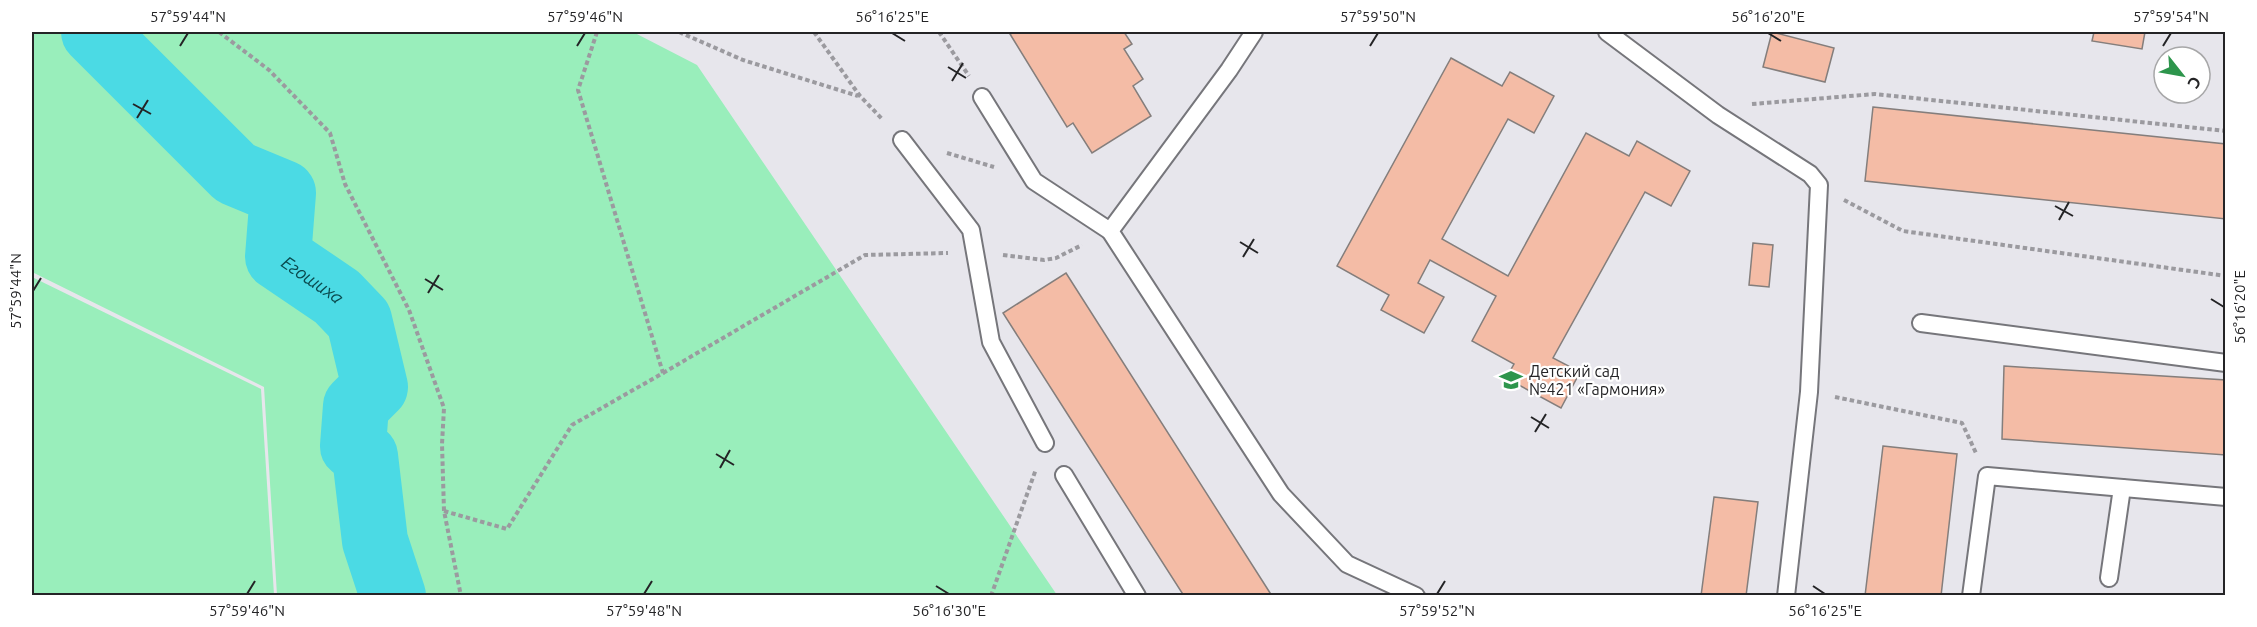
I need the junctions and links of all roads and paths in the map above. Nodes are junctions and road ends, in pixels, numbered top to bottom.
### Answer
1 (219, 32) edge
2 (597, 32) edge
3 (679, 32) edge
4 (939, 32) edge
5 (1254, 32) edge
6 (1608, 32) edge
7 (860, 96) dead end
8 (982, 97) joint
9 (1718, 115) junction
10 (2226, 131) edge
11 (902, 140) dead end
12 (1819, 185) junction
13 (1110, 231) junction
14 (865, 255) dead end
15 (2226, 276) edge
16 (1921, 323) dead end
17 (2226, 363) edge
18 (663, 373) junction
19 (1809, 392) junction
20 (1045, 443) joint
21 (1064, 475) dead end
22 (1987, 476) junction
23 (2122, 488) junction
24 (2226, 497) edge
25 (444, 511) junction
26 (2109, 578) dead end
27 (461, 596) edge
28 (991, 596) edge
29 (1137, 596) edge
30 (1416, 596) edge
31 (1786, 596) edge
32 (1971, 596) edge

1 - 25 path
2 - 18 path
3 - 7 path
4 - 8 path
5 - 13 lane
6 - 9 lane
8 - 13 lane
9 - 10 path
9 - 12 lane
11 - 20 lane
12 - 15 path
12 - 19 lane
13 - 30 lane
14 - 18 path
16 - 17 lane
18 - 25 path
19 - 22 path
19 - 31 lane
20 - 28 path
21 - 29 lane
22 - 23 lane
22 - 32 lane
23 - 24 lane
23 - 26 lane
25 - 27 path

